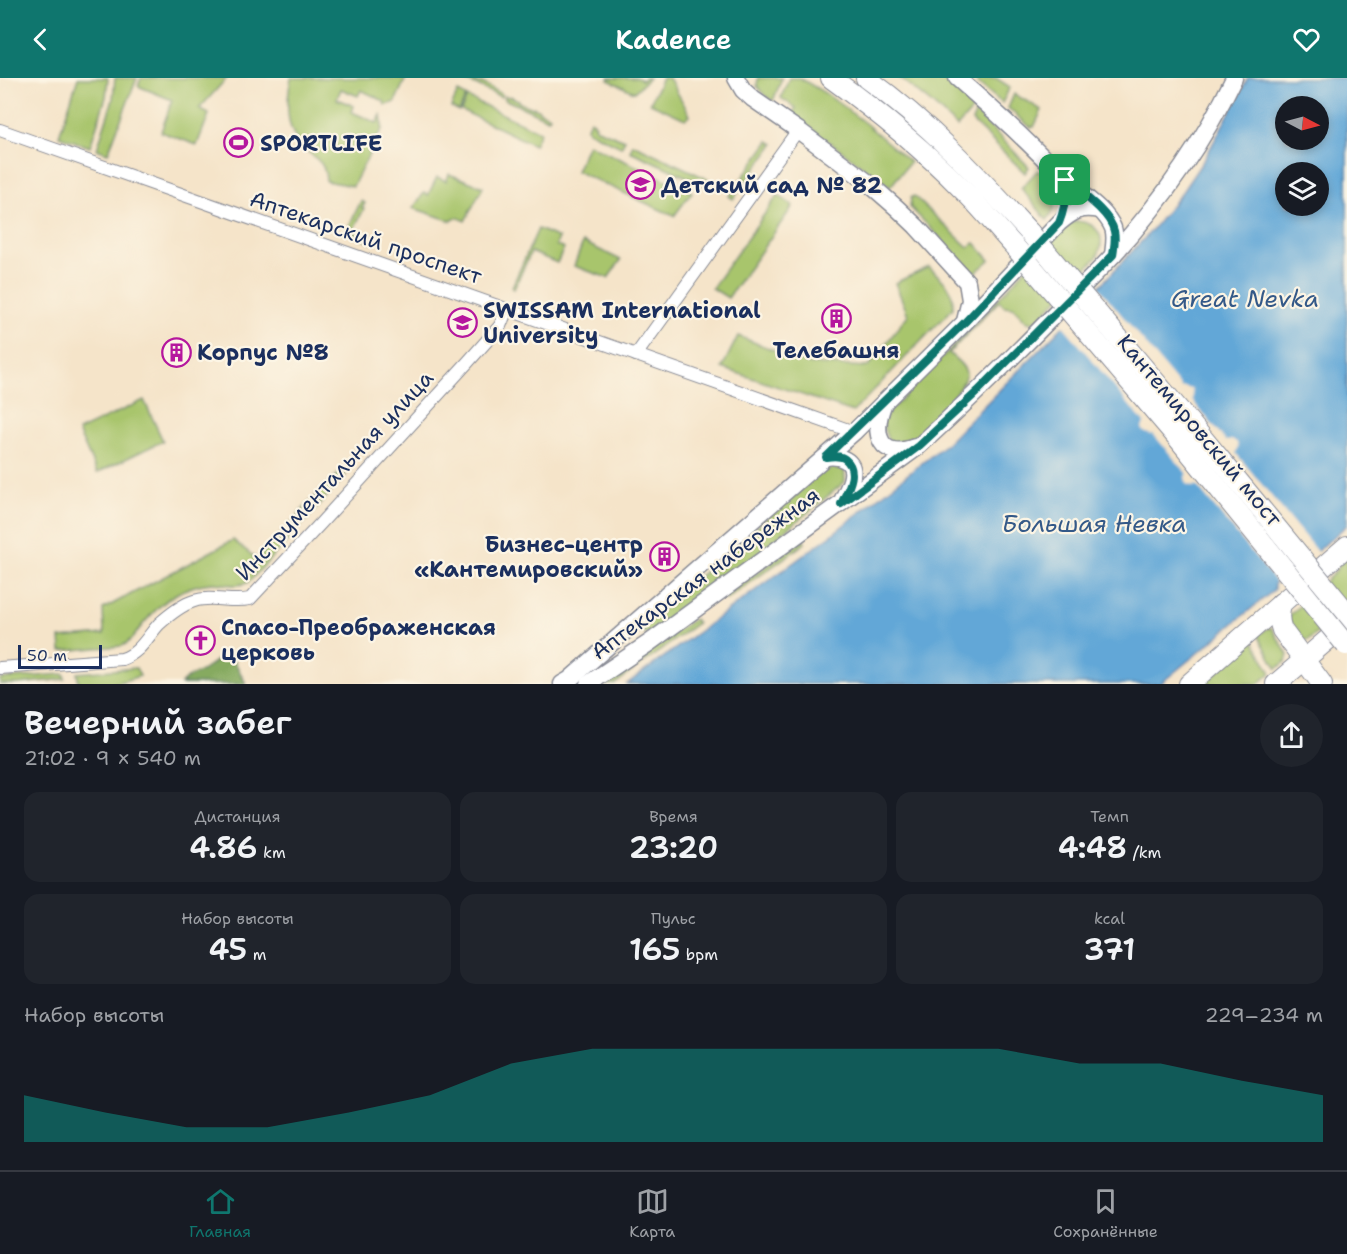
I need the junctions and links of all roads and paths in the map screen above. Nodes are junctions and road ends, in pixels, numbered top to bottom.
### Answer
1 (736, 78) edge
2 (748, 78) edge
3 (831, 78) edge
4 (866, 78) edge
5 (957, 78) edge
6 (1233, 78) edge
7 (753, 99) junction
8 (0, 130) edge
9 (798, 130) junction
10 (1065, 180) junction
11 (1100, 210) junction
12 (1059, 223) junction
13 (1113, 255) junction
14 (1005, 280) junction
15 (967, 282) junction
16 (507, 309) junction
17 (965, 322) junction
18 (636, 355) junction
19 (884, 402) junction
20 (854, 432) junction
21 (919, 446) junction
22 (886, 448) junction
23 (826, 457) junction
24 (853, 473) junction
25 (841, 504) junction
26 (1347, 546) edge
27 (1281, 603) junction
28 (1347, 613) edge
29 (1347, 623) edge
30 (634, 624) junction
31 (649, 643) junction
32 (1347, 646) edge
33 (1304, 660) junction
34 (0, 668) edge
35 (562, 684) edge
36 (588, 684) edge
37 (1189, 684) edge
38 (1276, 684) edge
39 (1322, 684) edge

1 - 7 street
2 - 7 street
3 - 32 main road, Кантемировский мост, bridge
4 - 28 main road, Кантемировский мост, bridge
5 - 10 street
6 - 13 street, Аптекарская набережная
7 - 9 street
8 - 16 street, Аптекарский проспект
9 - 15 street
9 - 18 street
10 - 11 street
10 - 12 street
11 - 12 street
11 - 13 street
12 - 14 street, Аптекарская набережная
13 - 21 street, Аптекарская набережная
14 - 15 street
14 - 17 street, Аптекарская набережная
15 - 17 street
16 - 18 street, Аптекарский проспект
16 - 34 street, Инструментальная улица
17 - 19 street, Аптекарская набережная
18 - 20 street, Аптекарский проспект
19 - 20 street, Аптекарская набережная
19 - 22 street
20 - 22 street
20 - 23 street, Аптекарская набережная
20 - 24 street
21 - 22 street
21 - 25 street, Аптекарская набережная
23 - 24 street
23 - 30 street, Аптекарская набережная
24 - 25 street
25 - 31 street, Аптекарская набережная
26 - 27 main road
27 - 33 main road
27 - 37 main road
29 - 33 main road
30 - 31 street
30 - 35 street, Аптекарская набережная
31 - 36 street, Аптекарская набережная
33 - 38 main road
33 - 39 main road

